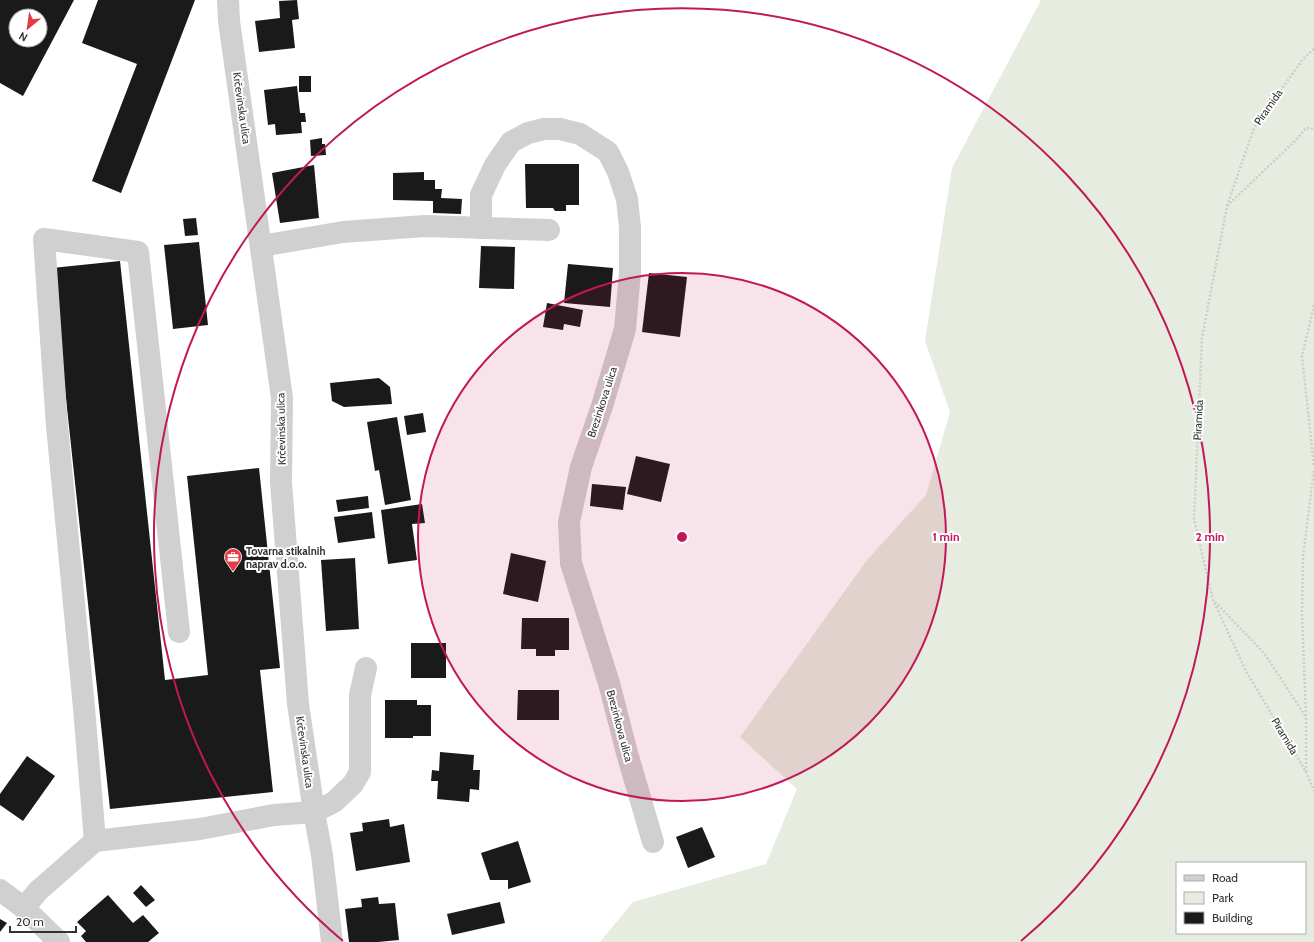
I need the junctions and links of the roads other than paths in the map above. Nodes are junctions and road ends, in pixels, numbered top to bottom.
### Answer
1 (228, 0) edge
2 (481, 228) junction
3 (549, 230) dead end
4 (261, 246) junction
5 (179, 632) dead end
6 (366, 668) dead end
7 (314, 812) junction
8 (95, 841) junction
9 (653, 842) dead end
10 (0, 890) edge
11 (24, 908) junction
12 (59, 942) edge
13 (332, 942) edge

1 - 4 street, Krčevinska ulica
2 - 3 street
2 - 4 street
2 - 9 street, Brezinkova ulica
4 - 7 street, Krčevinska ulica
5 - 8 street
6 - 7 street
7 - 8 street
7 - 13 street, Krčevinska ulica
8 - 11 street
10 - 11 street
11 - 12 street

